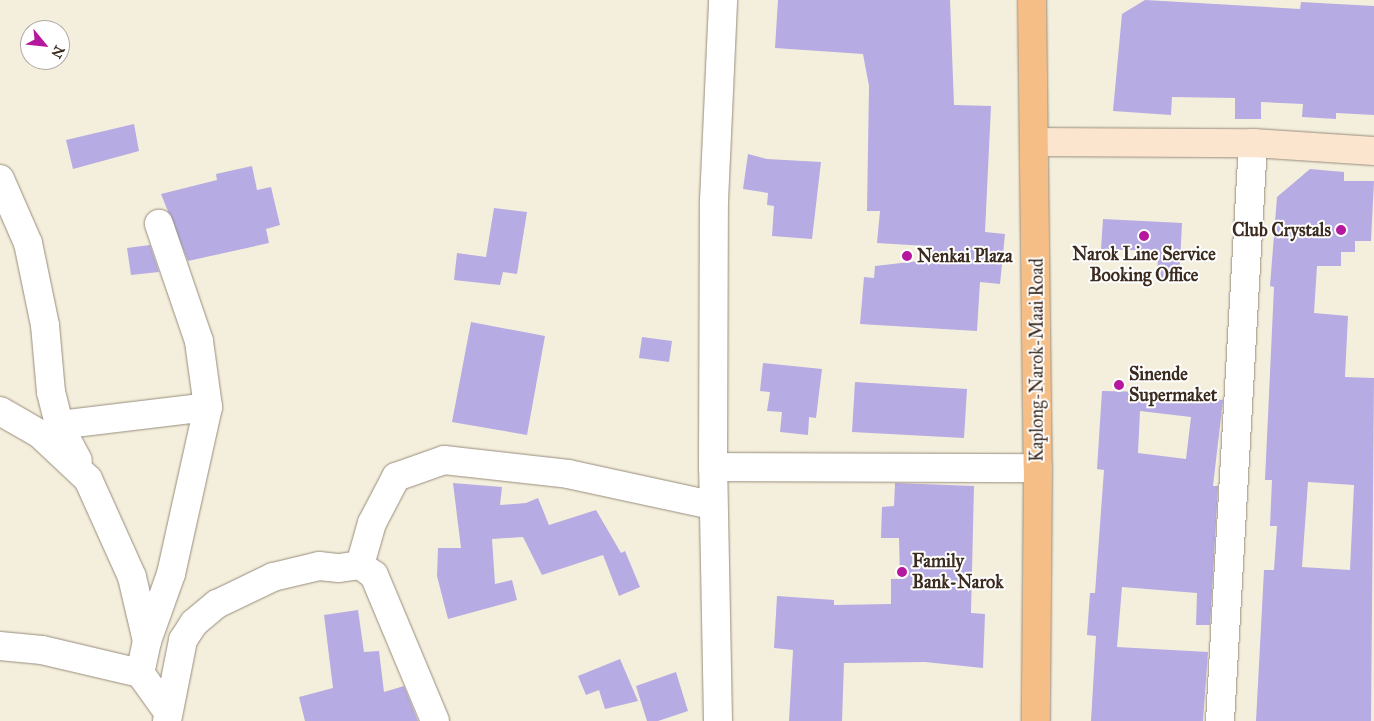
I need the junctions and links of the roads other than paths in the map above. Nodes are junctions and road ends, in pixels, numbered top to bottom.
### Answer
1 (723, 0) edge
2 (1032, 0) edge
3 (1035, 142) junction
4 (1253, 143) junction
5 (1374, 151) edge
6 (0, 179) edge
7 (159, 224) dead end
8 (208, 407) junction
9 (0, 412) edge
10 (59, 425) junction
11 (713, 467) junction
12 (1038, 468) junction
13 (88, 479) junction
14 (712, 505) junction
15 (360, 566) junction
16 (147, 641) junction
17 (0, 646) edge
18 (140, 673) junction
19 (167, 716) edge
20 (434, 721) edge
21 (718, 721) edge
22 (1036, 721) edge
23 (1220, 721) edge

1 - 11 street
2 - 3 highway, Kaplong-Narok-Maai Road
3 - 4 street
3 - 12 highway, Kaplong-Narok-Maai Road
4 - 5 street
4 - 23 street
6 - 10 street
7 - 8 street
8 - 10 street
8 - 16 street
9 - 13 street
10 - 13 street
11 - 12 street
11 - 14 street
12 - 22 highway, Kaplong-Narok-Maai Road
13 - 16 street
14 - 15 street
14 - 21 street
15 - 19 street
15 - 20 street
16 - 18 street
17 - 18 street
18 - 19 street

